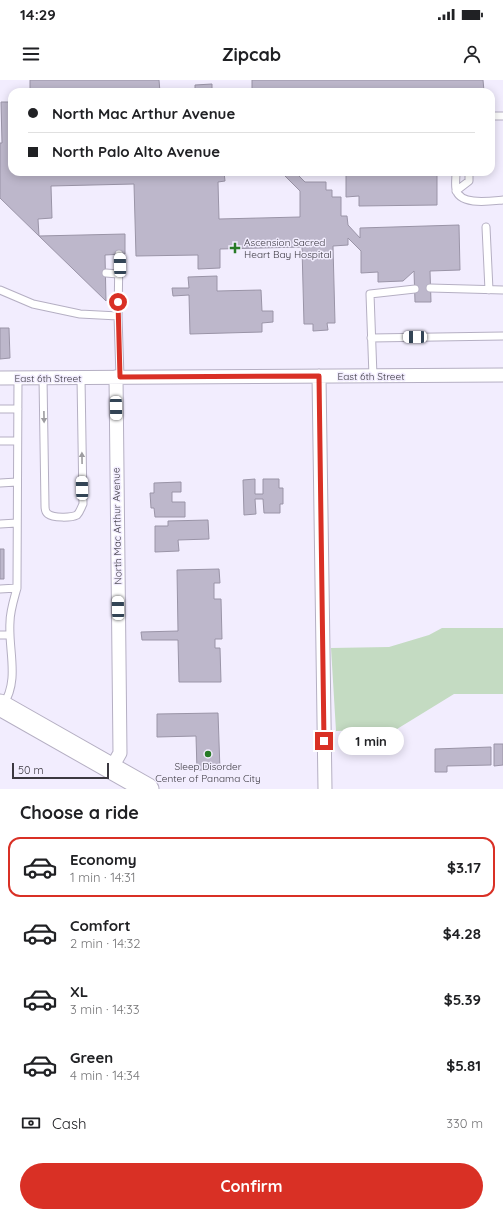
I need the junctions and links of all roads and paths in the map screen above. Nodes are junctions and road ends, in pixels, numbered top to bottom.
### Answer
1 (456, 176) edge
2 (469, 176) edge
3 (456, 191) junction
4 (503, 200) edge
5 (486, 227) dead end
6 (119, 254) dead end
7 (106, 274) dead end
8 (118, 274) junction
9 (430, 288) dead end
10 (415, 289) dead end
11 (0, 290) edge
12 (489, 290) junction
13 (503, 290) edge
14 (118, 316) junction
15 (503, 336) edge
16 (371, 338) junction
17 (503, 375) edge
18 (319, 376) junction
19 (373, 376) junction
20 (118, 377) junction
21 (0, 378) edge
22 (18, 378) junction
23 (43, 378) junction
24 (81, 378) junction
25 (18, 409) junction
26 (0, 410) edge
27 (0, 441) edge
28 (18, 441) junction
29 (17, 482) junction
30 (0, 483) edge
31 (17, 523) junction
32 (0, 524) edge
33 (17, 588) junction
34 (0, 589) edge
35 (0, 635) edge
36 (10, 635) junction
37 (1, 705) edge
38 (111, 769) junction
39 (138, 787) edge
40 (325, 789) edge

1 - 3 lane
2 - 3 lane
3 - 4 lane
5 - 12 lane
6 - 8 lane, North Mac Arthur Avenue
7 - 8 lane
8 - 14 lane, North Mac Arthur Avenue
9 - 12 lane
10 - 16 lane
11 - 14 lane
12 - 13 lane
14 - 20 lane, North Mac Arthur Avenue
15 - 16 lane
16 - 19 lane
17 - 19 street, East 6th Street
18 - 19 street, East 6th Street
18 - 20 street, East 6th Street
18 - 40 street
20 - 24 street, East 6th Street
20 - 38 street, North Mac Arthur Avenue
21 - 22 street, East 6th Street
22 - 23 street, East 6th Street
22 - 25 lane
23 - 24 street, East 6th Street
23 -> 24 lane
25 - 26 lane
25 - 28 lane
27 - 28 lane
28 - 29 lane
29 - 30 lane
29 - 31 lane
31 - 32 lane
31 - 33 lane
33 - 34 lane
33 - 36 lane
35 - 36 lane
36 - 37 lane
37 - 38 main road
38 - 39 main road

